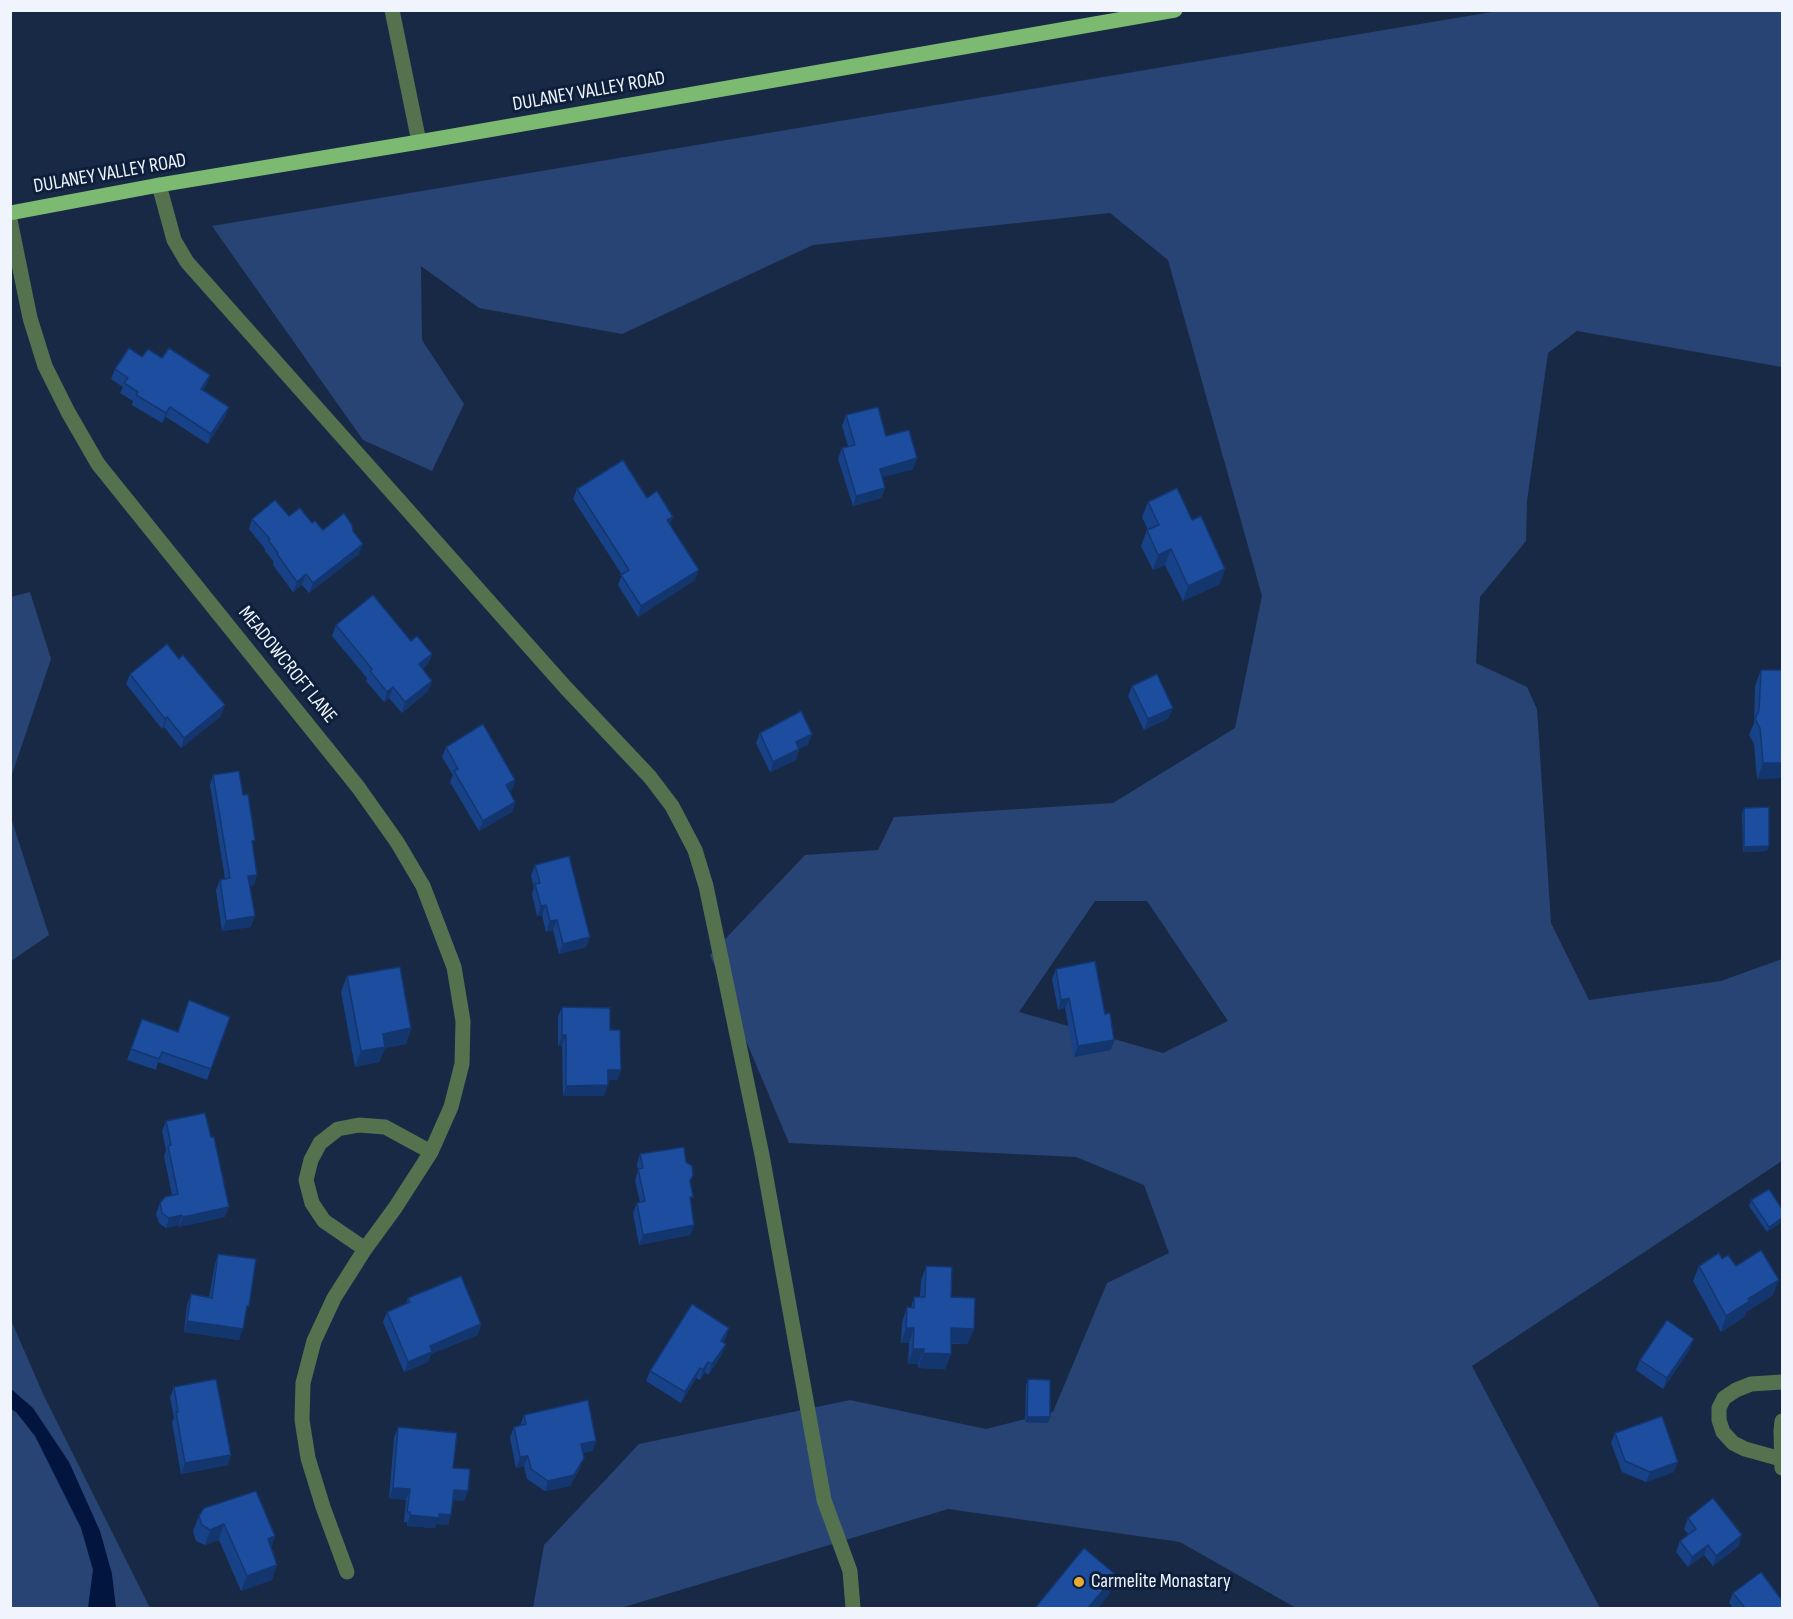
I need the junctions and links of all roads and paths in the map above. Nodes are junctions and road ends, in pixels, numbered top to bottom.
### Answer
1 (392, 10) edge
2 (1175, 10) edge
3 (419, 142) junction
4 (159, 185) junction
5 (10, 213) edge
6 (10, 220) edge
7 (430, 1152) junction
8 (365, 1249) junction
9 (1782, 1382) edge
10 (1782, 1422) edge
11 (1782, 1464) edge
12 (347, 1572) dead end
13 (853, 1608) edge

1 - 3 street
2 - 3 main road, DULANEY VALLEY ROAD
3 - 4 main road, DULANEY VALLEY ROAD
4 - 5 main road, DULANEY VALLEY ROAD
4 - 13 street
6 - 7 street, MEADOWCROFT LANE
7 - 8 street, MEADOWCROFT LANE
7 - 8 street
8 - 12 street, MEADOWCROFT LANE
9 - 11 street
10 - 11 street

